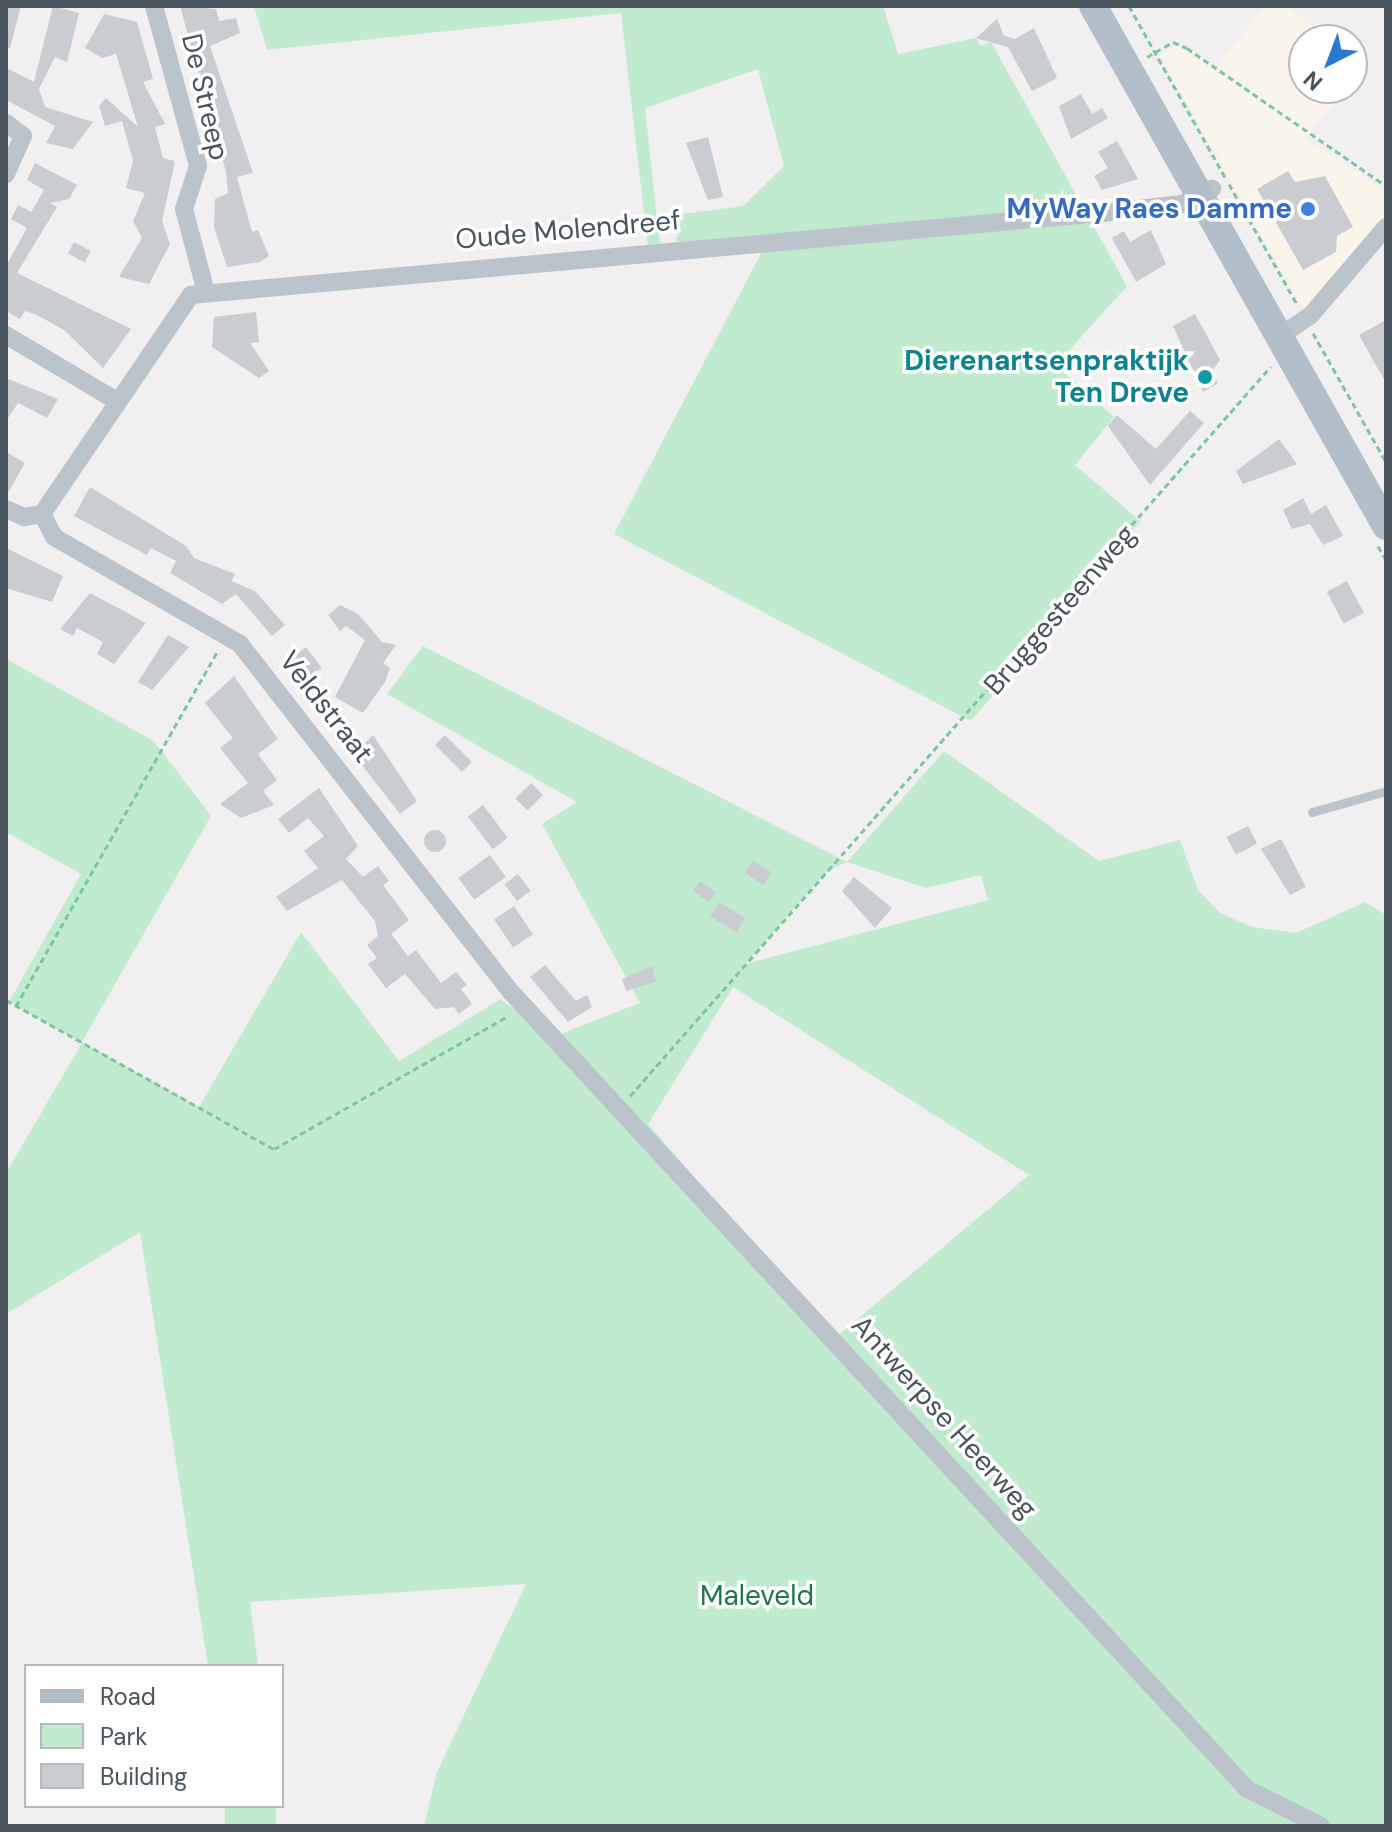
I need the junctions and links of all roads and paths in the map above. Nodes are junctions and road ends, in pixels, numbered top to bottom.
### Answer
1 (154, 6) edge
2 (1093, 6) edge
3 (1110, 6) edge
4 (1129, 6) edge
5 (1155, 53) junction
6 (6, 123) edge
7 (6, 174) edge
8 (1386, 186) edge
9 (1206, 192) junction
10 (1386, 227) edge
11 (206, 292) junction
12 (6, 335) edge
13 (1292, 335) junction
14 (115, 400) junction
15 (1386, 462) edge
16 (1386, 496) edge
17 (6, 509) edge
18 (42, 514) junction
19 (1386, 526) edge
20 (228, 635) junction
21 (1386, 791) edge
22 (1312, 812) dead end
23 (6, 1000) edge
24 (16, 1006) junction
25 (525, 1006) junction
26 (543, 1022) joint
27 (622, 1105) junction
28 (1321, 1826) edge

1 - 11 street, De Streep
2 - 9 main road
3 - 9 main road
4 - 5 path
5 - 8 path
5 - 13 path
6 - 7 street
9 - 11 street, Oude Molendreef
9 - 13 main road
10 - 13 street
11 - 14 street, Oude Molendreef
12 - 14 street
13 - 15 path
13 - 16 main road
13 - 19 main road
13 - 27 path, Bruggesteenweg
14 - 18 street, Oude Molendreef
17 - 18 street
18 - 20 street, Veldstraat
20 - 24 path
20 - 25 street, Veldstraat
21 - 22 lane
23 - 24 path
24 - 25 path
25 - 26 street, Veldstraat
26 - 27 street, Antwerpse Heerweg
27 - 28 street, Antwerpse Heerweg

